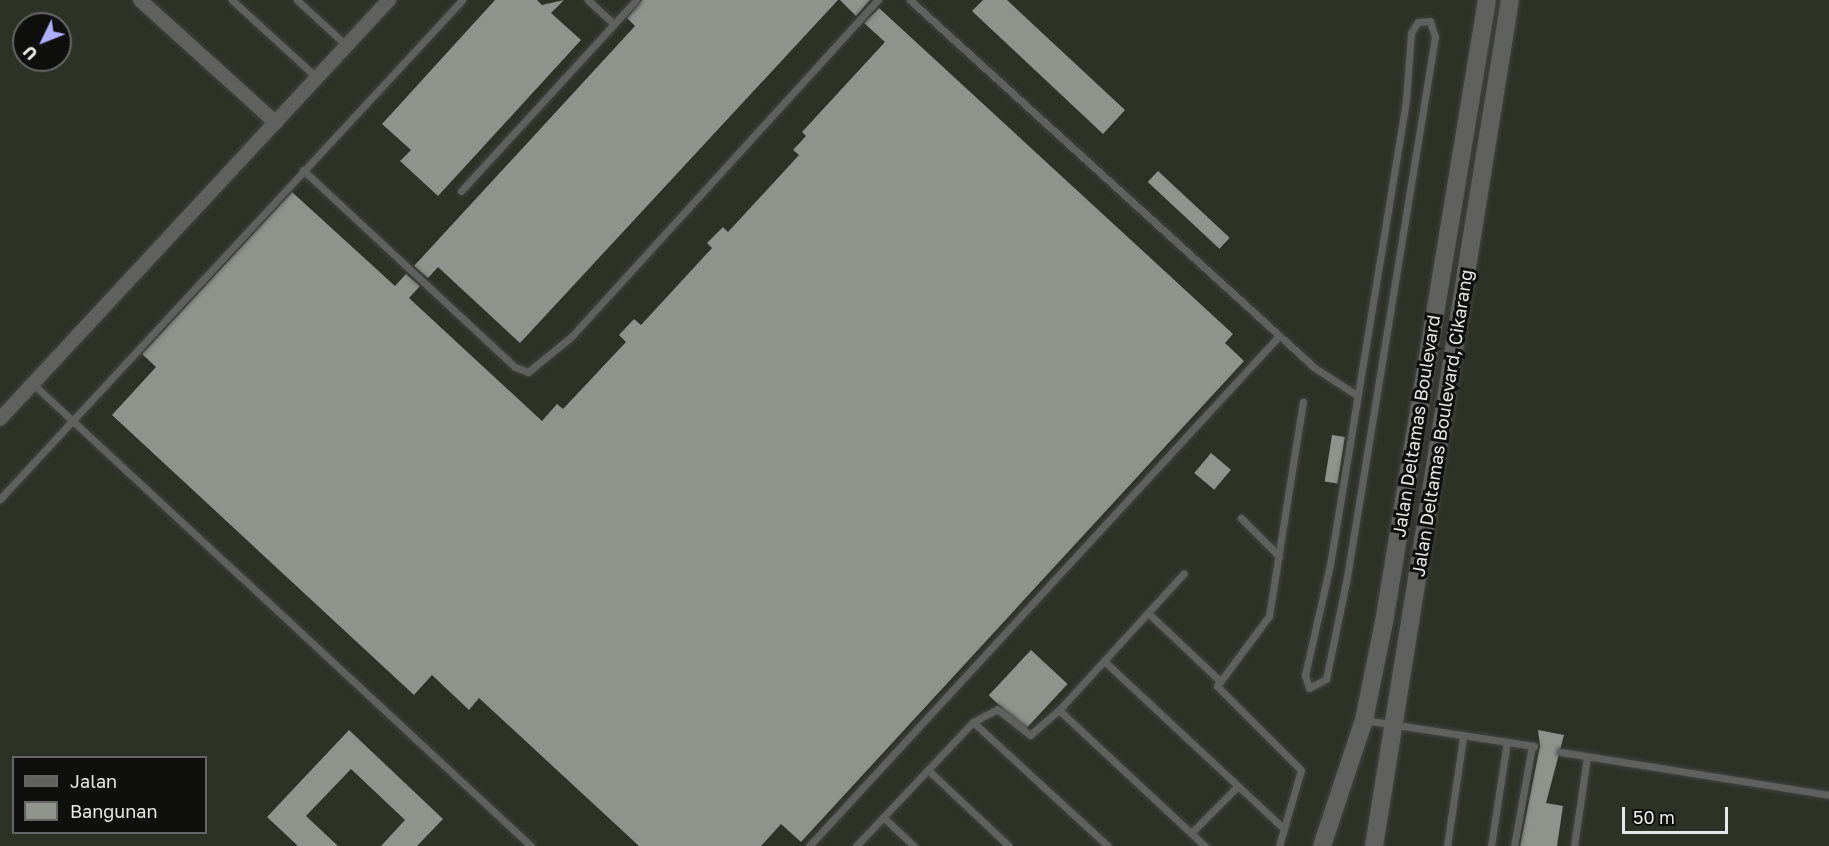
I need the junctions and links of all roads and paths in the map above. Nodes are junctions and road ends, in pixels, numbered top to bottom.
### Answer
1 (140, 0) edge
2 (232, 0) edge
3 (297, 0) edge
4 (389, 0) edge
5 (462, 0) edge
6 (588, 0) edge
7 (636, 0) edge
8 (878, 0) edge
9 (909, 0) edge
10 (1487, 0) edge
11 (1510, 0) edge
12 (614, 24) junction
13 (342, 41) junction
14 (313, 74) junction
15 (276, 123) junction
16 (303, 170) junction
17 (461, 191) dead end
18 (1279, 336) junction
19 (34, 385) junction
20 (1355, 394) junction
21 (1303, 402) dead end
22 (0, 419) edge
23 (71, 421) junction
24 (0, 499) edge
25 (1241, 518) dead end
26 (1279, 556) junction
27 (1185, 573) dead end
28 (1148, 613) junction
29 (1104, 661) junction
30 (1218, 679) junction
31 (1059, 710) junction
32 (1364, 720) junction
33 (973, 722) junction
34 (1396, 728) junction
35 (1462, 737) junction
36 (1507, 742) junction
37 (1561, 752) dead end
38 (1587, 758) junction
39 (928, 770) junction
40 (1238, 786) junction
41 (1829, 795) edge
42 (883, 817) junction
43 (1284, 829) junction
44 (1191, 833) junction
45 (531, 846) edge
46 (809, 846) edge
47 (856, 846) edge
48 (914, 846) edge
49 (1009, 846) edge
50 (1108, 846) edge
51 (1205, 846) edge
52 (1279, 846) edge
53 (1322, 846) edge
54 (1374, 846) edge
55 (1447, 846) edge
56 (1491, 846) edge
57 (1514, 846) edge
58 (1574, 846) edge

1 - 15 street
2 - 14 lane
3 - 13 lane
4 - 13 street
5 - 16 lane
6 - 12 lane
7 - 12 lane
8 - 16 lane
9 - 18 lane
10 - 32 street, Jalan Deltamas Boulevard
11 - 34 street, Jalan Deltamas Boulevard, Cikarang
12 - 17 lane
13 - 14 street
14 - 15 street
15 - 19 street
16 - 23 lane
18 - 20 lane
18 - 46 lane
19 - 22 street
19 - 23 lane
20 - 20 lane
21 - 26 lane
23 - 24 lane
23 - 45 lane
25 - 26 lane
26 - 30 lane
27 - 28 lane
28 - 29 lane
28 - 30 lane
29 - 31 lane
29 - 40 lane
30 - 43 lane
31 - 33 lane
31 - 44 lane
32 - 34 lane
32 - 53 street, Jalan Deltamas Boulevard
33 - 39 lane
33 - 50 lane
34 - 35 lane
34 - 54 street, Jalan Deltamas Boulevard, Cikarang
35 - 36 lane
35 - 55 lane
36 - 56 lane
36 - 57 lane
37 - 38 lane
38 - 41 lane
38 - 58 lane
39 - 42 lane
39 - 49 lane
40 - 43 lane
40 - 44 lane
42 - 47 lane
42 - 48 lane
43 - 52 lane
44 - 51 lane

